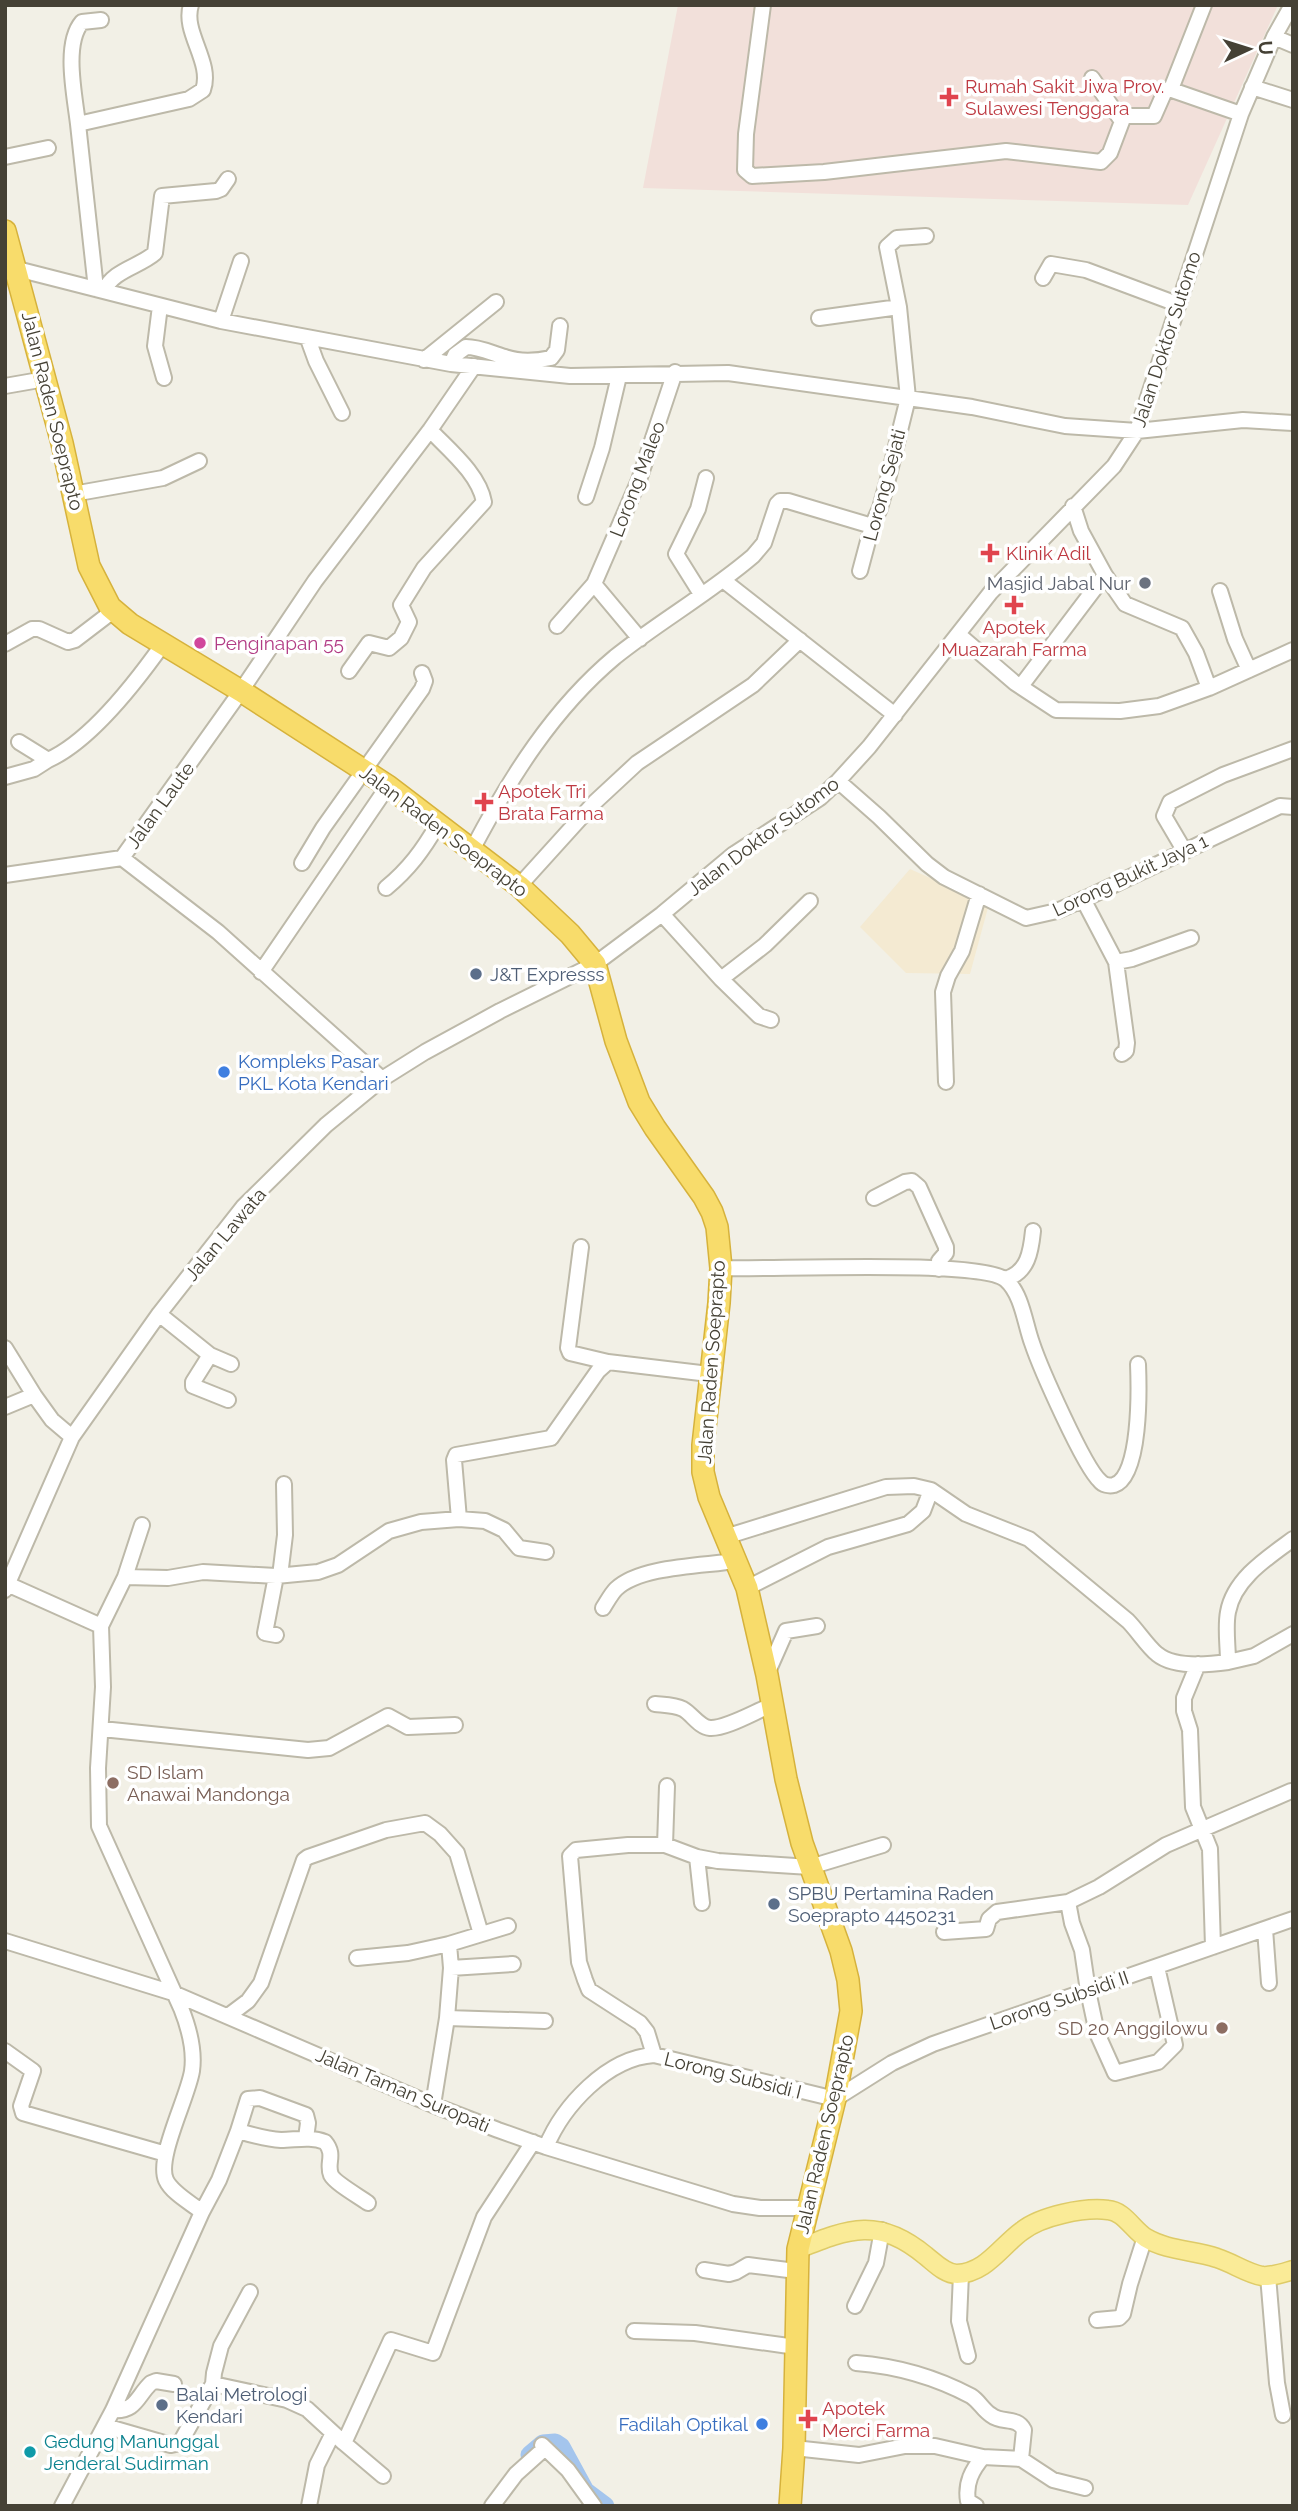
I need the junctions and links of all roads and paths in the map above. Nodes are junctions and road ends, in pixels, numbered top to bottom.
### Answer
1 (191, 5) edge
2 (763, 5) edge
3 (1204, 5) edge
4 (1292, 5) edge
5 (101, 20) dead end
6 (1274, 37) junction
7 (1293, 45) edge
8 (1092, 78) dead end
9 (1252, 86) junction
10 (1171, 89) junction
11 (1293, 100) edge
12 (1241, 114) junction
13 (1121, 120) junction
14 (78, 124) junction
15 (48, 148) dead end
16 (5, 158) edge
17 (228, 178) dead end
18 (5, 231) edge
19 (926, 236) dead end
20 (12, 261) edge
21 (241, 261) dead end
22 (1043, 278) dead end
23 (100, 290) junction
24 (496, 302) dead end
25 (1177, 304) junction
26 (160, 306) junction
27 (899, 307) junction
28 (818, 318) dead end
29 (221, 321) junction
30 (560, 326) dead end
31 (308, 339) junction
32 (424, 360) junction
33 (451, 364) junction
34 (474, 366) junction
35 (675, 372) junction
36 (619, 376) junction
37 (164, 378) dead end
38 (45, 379) junction
39 (5, 386) edge
40 (908, 398) junction
41 (342, 413) dead end
42 (1293, 423) edge
43 (430, 430) junction
44 (1138, 431) junction
45 (199, 461) dead end
46 (706, 478) dead end
47 (73, 494) junction
48 (586, 497) dead end
49 (1073, 506) junction
50 (872, 526) junction
51 (860, 571) dead end
52 (1105, 575) junction
53 (723, 580) junction
54 (594, 584) junction
55 (1220, 591) dead end
56 (701, 594) junction
57 (113, 611) junction
58 (557, 626) dead end
59 (957, 634) junction
60 (640, 639) junction
61 (800, 640) junction
62 (5, 644) edge
63 (163, 644) junction
64 (1293, 650) edge
65 (1249, 670) junction
66 (349, 671) dead end
67 (422, 673) dead end
68 (1021, 686) junction
69 (1209, 688) junction
70 (242, 691) junction
71 (895, 715) junction
72 (19, 742) dead end
73 (1293, 749) edge
74 (48, 760) junction
75 (364, 769) junction
76 (5, 777) edge
77 (838, 781) junction
78 (388, 786) junction
79 (1293, 807) edge
80 (438, 824) junction
81 (472, 848) junction
82 (1184, 850) junction
83 (122, 858) junction
84 (302, 863) dead end
85 (5, 875) edge
86 (519, 886) junction
87 (386, 888) dead end
88 (979, 894) junction
89 (1083, 899) junction
90 (810, 901) dead end
91 (662, 914) junction
92 (1191, 938) dead end
93 (1116, 962) junction
94 (595, 964) junction
95 (261, 972) junction
96 (721, 979) junction
97 (771, 1020) dead end
98 (1122, 1054) dead end
99 (382, 1079) junction
100 (946, 1082) dead end
101 (874, 1198) dead end
102 (1033, 1231) dead end
103 (581, 1247) dead end
104 (721, 1268) junction
105 (939, 1269) junction
106 (1005, 1279) junction
107 (159, 1314) junction
108 (5, 1348) edge
109 (210, 1355) junction
110 (608, 1362) junction
111 (231, 1364) dead end
112 (1138, 1364) dead end
113 (709, 1374) junction
114 (34, 1395) junction
115 (228, 1401) dead end
116 (5, 1407) edge
117 (72, 1437) junction
118 (284, 1484) dead end
119 (931, 1490) junction
120 (459, 1519) junction
121 (142, 1525) dead end
122 (725, 1536) junction
123 (1293, 1539) edge
124 (546, 1552) dead end
125 (734, 1561) junction
126 (278, 1576) junction
127 (125, 1577) junction
128 (6, 1586) edge
129 (747, 1588) junction
130 (603, 1608) dead end
131 (101, 1626) junction
132 (817, 1626) dead end
133 (1293, 1634) edge
134 (276, 1635) dead end
135 (1228, 1662) junction
136 (1198, 1664) junction
137 (767, 1675) junction
138 (656, 1704) dead end
139 (772, 1704) junction
140 (455, 1725) dead end
141 (102, 1729) junction
142 (667, 1786) dead end
143 (1291, 1791) edge
144 (1202, 1829) junction
145 (665, 1845) junction
146 (883, 1845) dead end
147 (697, 1857) junction
148 (810, 1867) junction
149 (1068, 1902) junction
150 (702, 1903) dead end
151 (1293, 1919) edge
152 (508, 1926) dead end
153 (1265, 1928) junction
154 (944, 1932) dead end
155 (481, 1934) junction
156 (5, 1941) edge
157 (450, 1944) junction
158 (1213, 1947) junction
159 (357, 1958) dead end
160 (513, 1964) dead end
161 (1157, 1966) junction
162 (452, 1968) junction
163 (1269, 1983) dead end
164 (1088, 1991) junction
165 (173, 1993) junction
166 (228, 2016) junction
167 (447, 2018) junction
168 (545, 2021) dead end
169 (5, 2051) edge
170 (654, 2056) junction
171 (835, 2099) junction
172 (433, 2105) junction
173 (238, 2131) junction
174 (306, 2138) junction
175 (539, 2145) junction
176 (166, 2154) junction
177 (368, 2203) dead end
178 (808, 2208) junction
179 (202, 2212) junction
180 (882, 2230) junction
181 (1145, 2237) junction
182 (798, 2249) junction
183 (704, 2270) dead end
184 (796, 2270) junction
185 (1293, 2270) edge
186 (961, 2274) junction
187 (1268, 2276) junction
188 (250, 2292) dead end
189 (855, 2306) dead end
190 (1097, 2320) dead end
191 (634, 2331) dead end
192 (796, 2347) junction
193 (968, 2356) dead end
194 (856, 2363) dead end
195 (174, 2384) dead end
196 (214, 2384) junction
197 (113, 2410) junction
198 (1283, 2415) dead end
199 (105, 2426) junction
200 (338, 2438) junction
201 (794, 2448) junction
202 (983, 2457) junction
203 (1021, 2459) junction
204 (383, 2476) dead end
205 (1085, 2488) dead end
206 (62, 2506) edge
207 (309, 2506) edge
208 (492, 2506) edge
209 (594, 2506) edge
210 (790, 2506) edge
211 (976, 2506) edge

1 - 14 street
2 - 13 street
3 - 10 street
4 - 6 street, Jalan Doktor Sutomo
5 - 14 street
6 - 7 street
6 - 9 street, Jalan Doktor Sutomo
8 - 13 street
9 - 11 street
9 - 12 street, Jalan Doktor Sutomo
10 - 12 street
10 - 13 street
12 - 25 street, Jalan Doktor Sutomo
14 - 23 street
15 - 16 street
17 - 23 street
18 - 20 highway, Jalan Raden Soeprapto
19 - 27 street, Lorong Sejati
20 - 23 street
20 - 38 highway, Jalan Raden Soeprapto
21 - 29 street
22 - 25 street
23 - 26 street
24 - 32 street
25 - 44 street, Jalan Doktor Sutomo
26 - 29 street
26 - 37 street
27 - 28 street
27 - 40 street, Lorong Sejati
29 - 31 street
30 - 33 street
31 - 32 street
31 - 41 street
32 - 33 street
33 - 34 street
34 - 36 street
34 - 43 street, Jalan Laute
35 - 36 street
35 - 40 street
35 - 54 street, Lorong Maleo
36 - 48 street
38 - 39 street
38 - 47 highway, Jalan Raden Soeprapto
40 - 44 street
40 - 50 street, Lorong Sejati
42 - 44 street
43 - 66 street
43 - 70 street, Jalan Laute
44 - 49 street, Jalan Doktor Sutomo
45 - 47 street
46 - 56 street
47 - 57 highway, Jalan Raden Soeprapto
49 - 52 street
49 - 59 street, Jalan Doktor Sutomo
50 - 51 street, Lorong Sejati
50 - 53 street
52 - 68 street
52 - 69 street
53 - 56 street
53 - 61 street
54 - 58 street, Lorong Maleo
54 - 60 street
55 - 65 street
56 - 60 street
57 - 62 street
57 - 63 highway, Jalan Raden Soeprapto
59 - 68 street
59 - 71 street, Jalan Doktor Sutomo
60 - 81 street
61 - 71 street
61 - 86 street
63 - 70 highway, Jalan Raden Soeprapto
63 - 74 street
64 - 65 street
65 - 69 street
67 - 75 street
68 - 69 street
70 - 75 highway, Jalan Raden Soeprapto
70 - 83 street, Jalan Laute
71 - 77 street, Jalan Doktor Sutomo
72 - 74 street
73 - 82 street
74 - 76 street
75 - 78 highway, Jalan Raden Soeprapto
75 - 84 street
77 - 88 street, Lorong Bukit Jaya 1
77 - 91 street, Jalan Doktor Sutomo
78 - 80 highway, Jalan Raden Soeprapto
78 - 95 street
79 - 82 street, Lorong Bukit Jaya 1
80 - 81 highway, Jalan Raden Soeprapto
80 - 87 street
81 - 86 highway, Jalan Raden Soeprapto
82 - 89 street, Lorong Bukit Jaya 1
83 - 85 street, Jalan Laute
83 - 95 street
86 - 94 highway, Jalan Raden Soeprapto
88 - 89 street, Lorong Bukit Jaya 1
88 - 100 street
89 - 93 street
90 - 96 street
91 - 94 street, Jalan Doktor Sutomo
91 - 96 street
92 - 93 street
93 - 98 street
94 - 99 street, Jalan Lawata
94 - 104 highway, Jalan Raden Soeprapto
95 - 99 street
96 - 97 street
99 - 107 street, Jalan Lawata
101 - 105 street
102 - 106 street
103 - 110 street
104 - 105 street
104 - 113 highway, Jalan Raden Soeprapto
105 - 106 street
106 - 112 street
107 - 109 street
107 - 117 street, Jalan Lawata
108 - 114 street
109 - 111 street
109 - 115 street
110 - 113 street
110 - 120 street
113 - 122 highway, Jalan Raden Soeprapto
114 - 116 street
114 - 117 street
117 - 128 street, Jalan Lawata
118 - 126 street
119 - 122 street
119 - 129 street
119 - 136 street
120 - 124 street
120 - 126 street
121 - 127 street
122 - 125 highway, Jalan Raden Soeprapto
123 - 135 street
125 - 129 highway, Jalan Raden Soeprapto
125 - 130 street
126 - 127 street
126 - 134 street
127 - 131 street
128 - 131 street
129 - 137 highway, Jalan Raden Soeprapto
131 - 141 street
132 - 137 street
133 - 135 street
135 - 136 street
136 - 144 street
137 - 139 highway, Jalan Raden Soeprapto
138 - 139 street
139 - 148 highway, Jalan Raden Soeprapto
140 - 141 street
141 - 165 street
142 - 145 street
143 - 144 street
144 - 149 street
144 - 158 street
145 - 147 street
145 - 170 street
146 - 148 street
147 - 148 street
147 - 150 street
148 - 171 highway, Jalan Raden Soeprapto
149 - 154 street
149 - 164 street
151 - 153 street, Lorong Subsidi II
152 - 155 street
153 - 158 street, Lorong Subsidi II
153 - 163 street
155 - 157 street
155 - 166 street
156 - 165 street, Jalan Taman Suropati
157 - 159 street
157 - 162 street
158 - 161 street, Lorong Subsidi II
160 - 162 street
161 - 164 street, Lorong Subsidi II
161 - 164 street
162 - 167 street
164 - 171 street, Lorong Subsidi II
165 - 166 street, Jalan Taman Suropati
165 - 176 street
166 - 172 street, Jalan Taman Suropati
167 - 168 street
167 - 172 street
169 - 176 street
170 - 171 street, Lorong Subsidi I
170 - 175 street, Lorong Subsidi I
171 - 178 highway, Jalan Raden Soeprapto
172 - 175 street, Jalan Taman Suropati
173 - 174 street
173 - 174 street
173 - 179 street
174 - 177 street
175 - 178 street, Jalan Taman Suropati
175 - 200 street, Lorong Subsidi I
176 - 179 street
178 - 182 highway, Jalan Raden Soeprapto
179 - 197 street
180 - 182 main road
180 - 186 main road
180 - 189 street
181 - 186 main road
181 - 187 main road
181 - 190 street
182 - 184 highway, Jalan Raden Soeprapto
183 - 184 street
184 - 192 highway, Jalan Raden Soeprapto
185 - 187 main road
186 - 193 street
187 - 198 street
188 - 196 street
191 - 192 street
192 - 201 highway, Jalan Raden Soeprapto
194 - 203 street
195 - 197 street
196 - 199 street
196 - 200 street
197 - 199 street
199 - 206 street
200 - 204 street
200 - 207 street
201 - 202 street
201 - 210 highway, Jalan Raden Soeprapto
202 - 203 street
202 - 211 street
203 - 205 street
208 - 209 street

